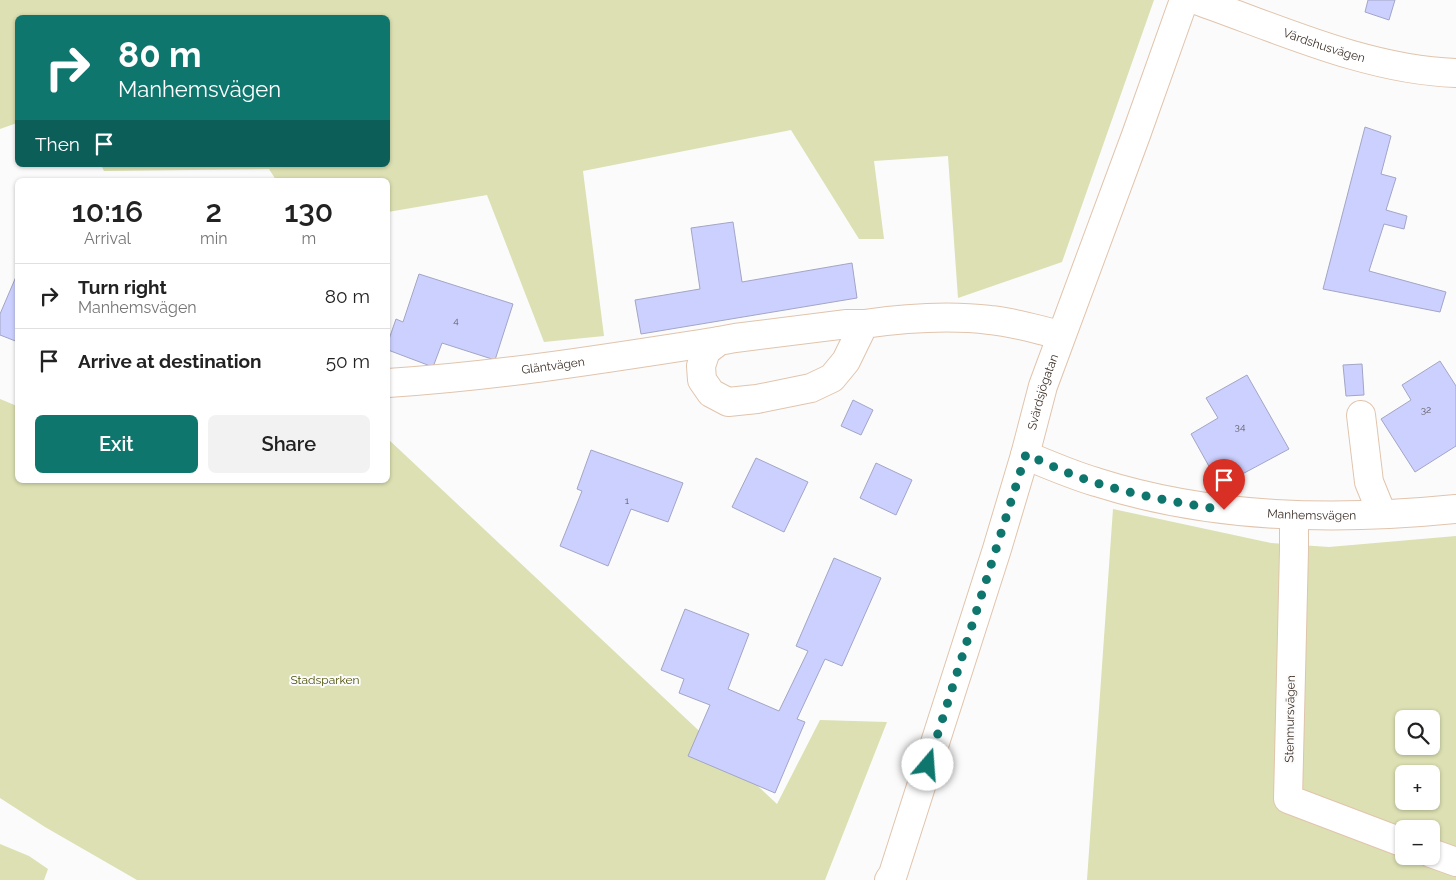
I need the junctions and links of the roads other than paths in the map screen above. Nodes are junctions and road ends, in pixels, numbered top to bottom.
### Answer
1 (1184, 0) edge
2 (1196, 0) edge
3 (1456, 73) edge
4 (864, 324) junction
5 (1061, 336) junction
6 (719, 341) junction
7 (390, 383) edge
8 (1361, 415) dead end
9 (1026, 454) junction
10 (1456, 509) edge
11 (1382, 514) junction
12 (1294, 515) junction
13 (1395, 839) edge
14 (1440, 856) edge
15 (1456, 862) edge
16 (892, 878) edge

1 - 5 street, Svärdsjögatan
2 - 3 street, Värdshusvägen
4 - 5 street, Gläntvägen
4 - 6 street, Gläntvägen
4 - 6 street
5 - 9 street, Svärdsjögatan
6 - 7 street, Gläntvägen
8 - 11 street
9 - 12 street, Manhemsvägen
9 - 16 street, Svärdsjögatan
10 - 11 street, Manhemsvägen
11 - 12 street, Manhemsvägen
12 - 13 street, Stenmursvägen
14 - 15 street

